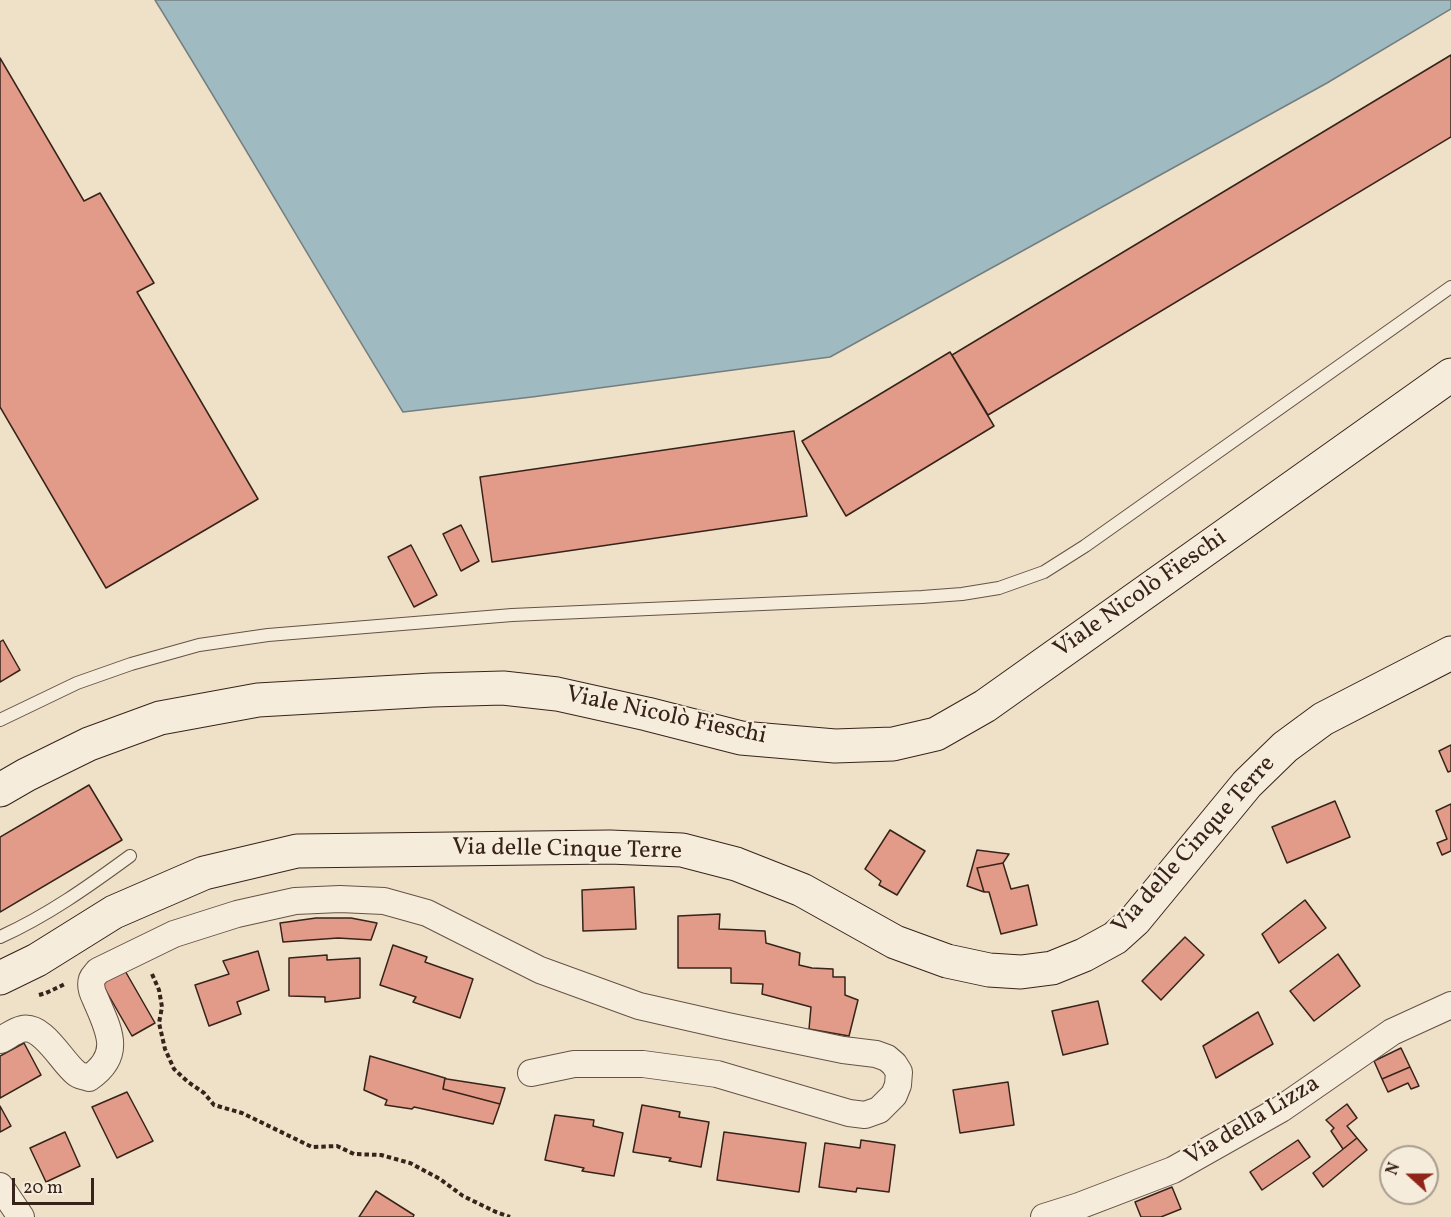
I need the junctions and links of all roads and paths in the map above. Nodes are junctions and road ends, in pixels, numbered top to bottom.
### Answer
1 (1451, 287) edge
2 (1451, 375) edge
3 (1451, 653) edge
4 (0, 720) edge
5 (0, 790) edge
6 (130, 856) dead end
7 (0, 937) edge
8 (150, 970) dead end
9 (0, 978) edge
10 (1451, 1005) edge
11 (0, 1040) edge
12 (531, 1073) dead end
13 (0, 1186) edge
14 (21, 1217) edge
15 (510, 1217) edge
16 (1044, 1217) edge

1 - 4 lane
2 - 5 main road, Viale Nicolò Fieschi
3 - 9 main road, Via delle Cinque Terre
6 - 7 lane
8 - 15 path
10 - 16 street, Via della Lizza
11 - 12 street
13 - 14 street

